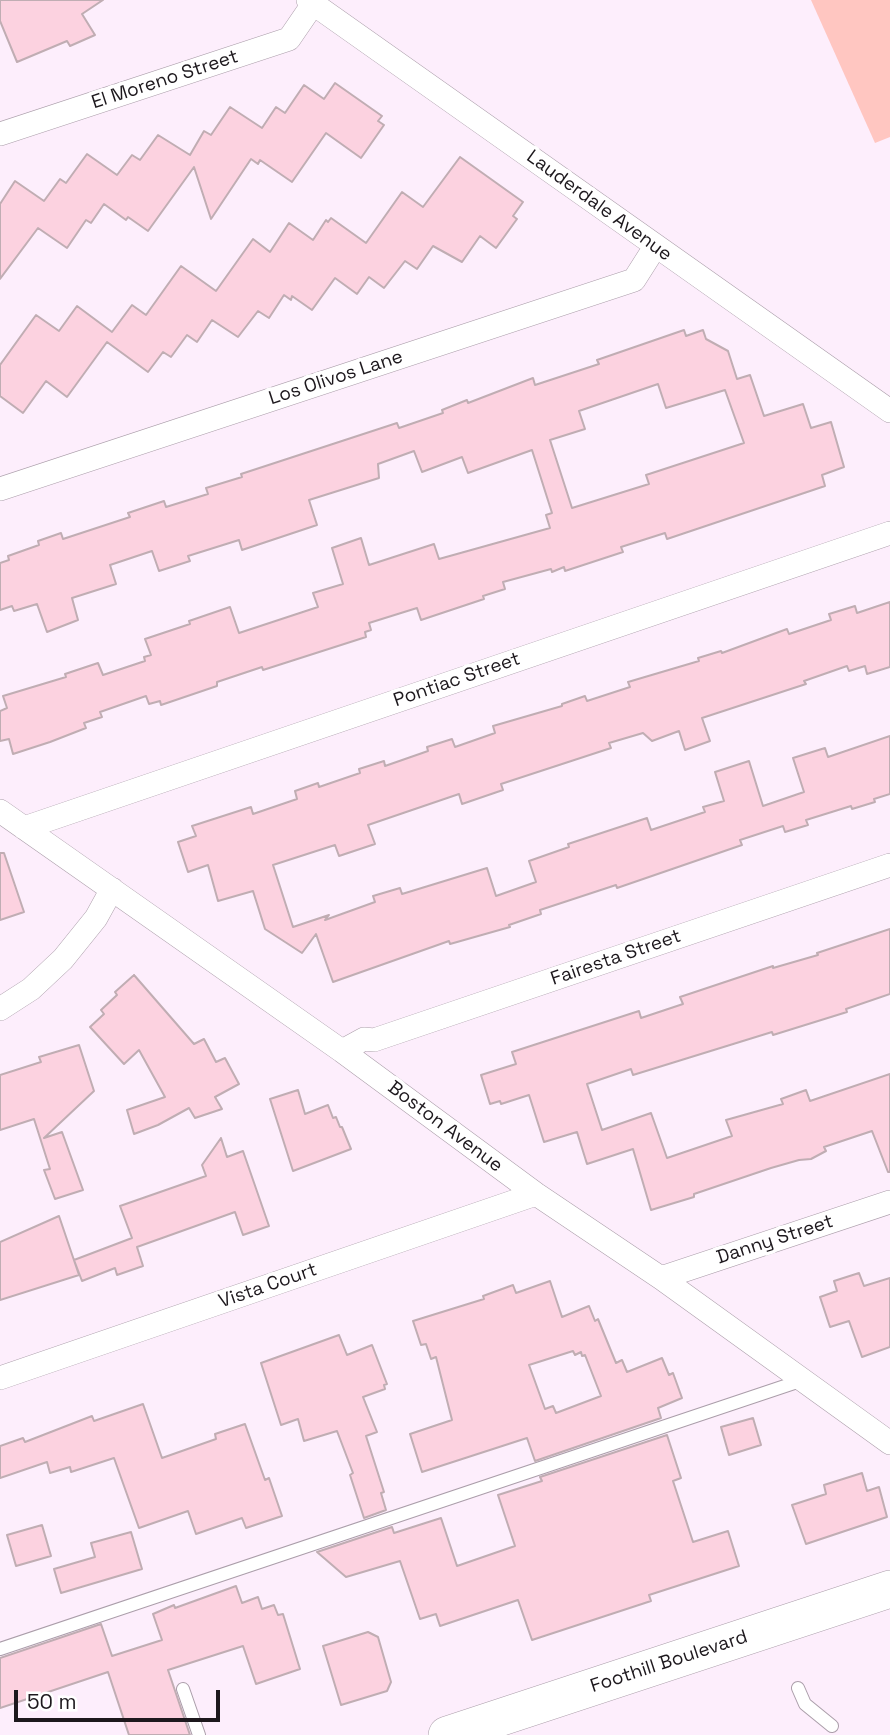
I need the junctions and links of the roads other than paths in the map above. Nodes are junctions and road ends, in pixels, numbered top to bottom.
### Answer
1 (311, 2) edge
2 (0, 134) edge
3 (655, 247) junction
4 (890, 411) edge
5 (0, 488) edge
6 (890, 533) edge
7 (0, 811) edge
8 (24, 828) junction
9 (890, 865) edge
10 (112, 890) junction
11 (0, 1009) edge
12 (342, 1051) junction
13 (536, 1195) junction
14 (890, 1202) edge
15 (661, 1278) junction
16 (0, 1378) edge
17 (803, 1380) junction
18 (890, 1443) edge
19 (890, 1589) edge
20 (0, 1649) edge
21 (798, 1688) dead end
22 (183, 1689) dead end
23 (832, 1726) dead end
24 (199, 1735) edge
25 (447, 1735) edge

1 - 2 street, El Moreno Street
1 - 3 street, Lauderdale Avenue
3 - 4 street, Lauderdale Avenue
3 - 5 street, Los Olivos Lane
6 - 8 street, Pontiac Street
7 - 8 street, Boston Avenue
8 - 10 street, Boston Avenue
9 - 12 street, Fairesta Street
10 - 11 street
10 - 12 street, Boston Avenue
12 - 13 street, Boston Avenue
13 - 15 street, Boston Avenue
13 - 16 street, Vista Court
14 - 15 street, Danny Street
15 - 17 street, Boston Avenue
17 - 18 street, Boston Avenue
17 - 20 lane
19 - 25 main road, Foothill Boulevard
21 - 23 lane
22 - 24 lane

